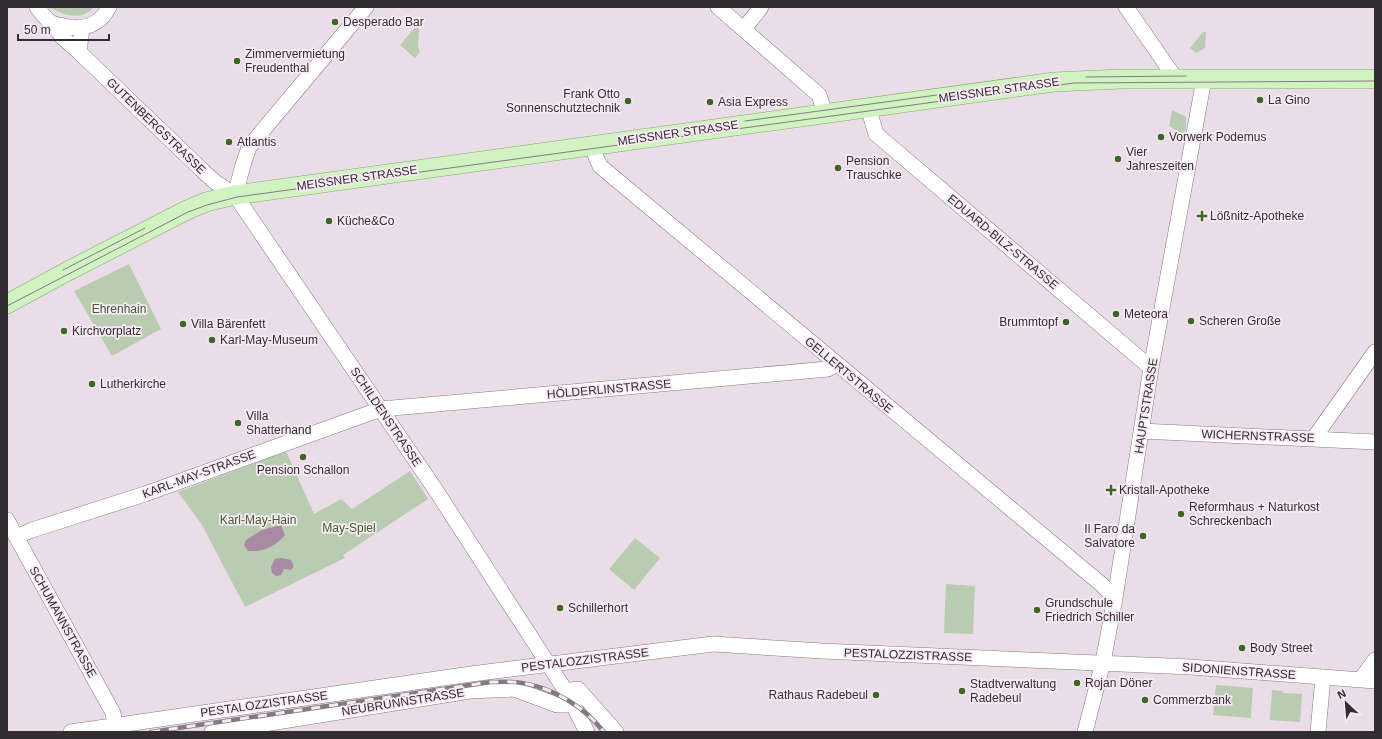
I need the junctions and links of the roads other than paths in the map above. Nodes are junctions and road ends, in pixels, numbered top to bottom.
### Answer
1 (37, 7) edge
2 (109, 7) edge
3 (366, 7) edge
4 (718, 7) edge
5 (761, 7) edge
6 (1126, 7) edge
7 (52, 23) junction
8 (82, 28) junction
9 (744, 29) junction
10 (80, 52) junction
11 (1176, 79) junction
12 (1204, 79) junction
13 (1375, 79) edge
14 (868, 107) junction
15 (825, 113) junction
16 (593, 145) junction
17 (235, 195) junction
18 (7, 304) edge
19 (1375, 352) edge
20 (837, 364) junction
21 (1152, 368) junction
22 (381, 409) junction
23 (1142, 431) junction
24 (1314, 438) junction
25 (1375, 442) edge
26 (7, 520) edge
27 (16, 537) junction
28 (1115, 598) junction
29 (534, 642) junction
30 (1375, 660) edge
31 (1103, 662) junction
32 (548, 665) junction
33 (521, 668) junction
34 (1323, 677) junction
35 (1368, 680) edge
36 (569, 697) junction
37 (115, 725) junction
38 (233, 731) edge
39 (71, 732) edge
40 (212, 732) edge
41 (587, 732) edge
42 (616, 732) edge
43 (1085, 732) edge
44 (1318, 732) edge

1 - 7 street, GUTENBERGSTRASSE
2 - 8 street
3 - 17 street
4 - 9 street
5 - 9 street
6 - 11 street
7 - 8 street
7 - 10 street, GUTENBERGSTRASSE
8 - 10 street
9 - 15 street
10 - 17 street, GUTENBERGSTRASSE
11 - 12 main road, MEISSNER STRASSE
11 - 14 main road, MEISSNER STRASSE
12 - 13 main road, MEISSNER STRASSE
12 - 21 street, HAUPTSTRASSE
14 - 15 main road, MEISSNER STRASSE
14 - 21 street, EDUARD-BILZ-STRASSE
15 - 16 main road, MEISSNER STRASSE
16 - 17 main road, MEISSNER STRASSE
16 - 20 street, GELLERTSTRASSE
17 - 18 main road, MEISSNER STRASSE
17 - 22 street, SCHILDENSTRASSE
19 - 24 street
20 - 22 street, HÖLDERLINSTRASSE
20 - 28 street, GELLERTSTRASSE
21 - 23 street, HAUPTSTRASSE
22 - 27 street, KARL-MAY-STRASSE
22 - 29 street, SCHILDENSTRASSE
23 - 24 street, WICHERNSTRASSE
23 - 28 street, HAUPTSTRASSE
24 - 25 street, WICHERNSTRASSE
26 - 27 street, SCHUMANNSTRASSE
27 - 37 street, SCHUMANNSTRASSE
28 - 31 street, HAUPTSTRASSE
29 - 32 street, SCHILDENSTRASSE
29 - 33 street
30 - 35 street
31 - 32 street, PESTALOZZISTRASSE
31 - 34 street, SIDONIENSTRASSE
31 - 43 street, HAUPTSTRASSE
32 - 33 street, PESTALOZZISTRASSE
32 - 36 street, SCHILDENSTRASSE
33 - 37 street, PESTALOZZISTRASSE
34 - 35 street, SIDONIENSTRASSE
34 - 44 street
36 - 38 street, NEUBRUNNSTRASSE
36 - 41 street, SCHILDENSTRASSE
36 - 42 street, NEUBRUNNSTRASSE
37 - 39 street, PESTALOZZISTRASSE
38 - 40 street, NEUBRUNNSTRASSE

